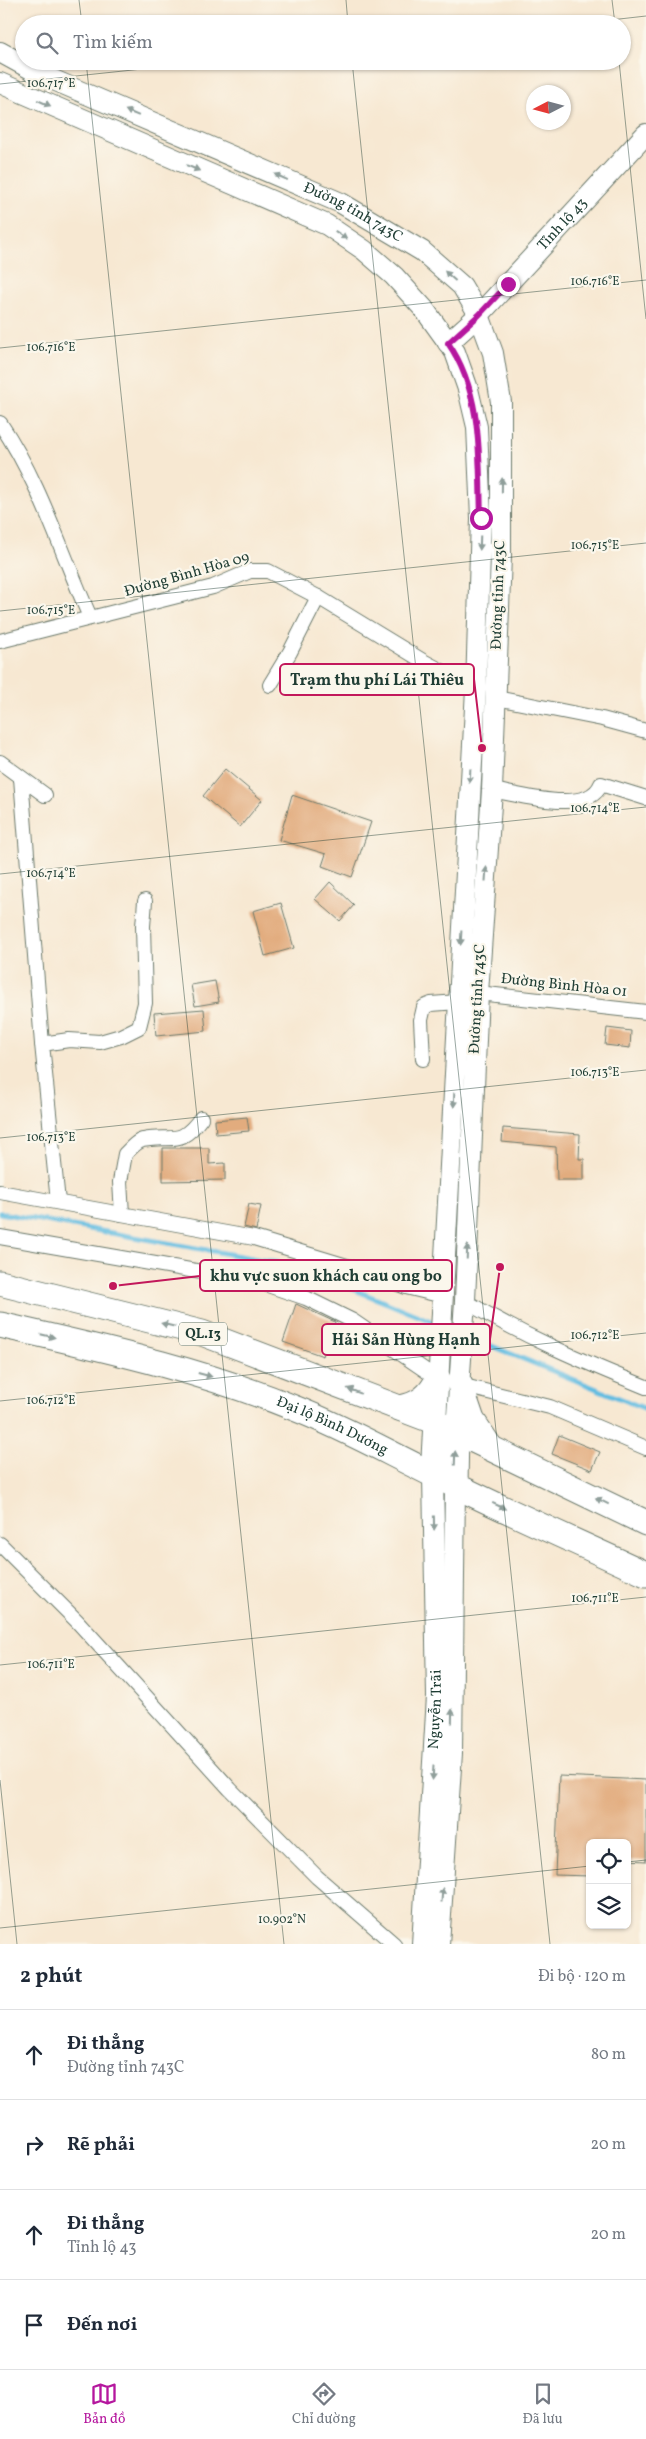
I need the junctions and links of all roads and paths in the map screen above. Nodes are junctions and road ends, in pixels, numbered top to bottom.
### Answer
1 (0, 52) edge
2 (15, 60) edge
3 (33, 70) edge
4 (0, 83) edge
5 (646, 134) edge
6 (479, 315) junction
7 (448, 343) junction
8 (0, 423) edge
9 (318, 596) junction
10 (90, 617) junction
11 (0, 641) edge
12 (270, 685) dead end
13 (476, 689) junction
14 (496, 698) junction
15 (646, 731) edge
16 (0, 762) edge
17 (21, 778) junction
18 (492, 790) junction
19 (45, 795) dead end
20 (646, 798) edge
21 (145, 901) dead end
22 (465, 995) junction
23 (646, 1012) edge
24 (42, 1044) junction
25 (423, 1059) dead end
26 (201, 1118) dead end
27 (0, 1192) edge
28 (58, 1202) junction
29 (122, 1214) junction
30 (0, 1238) edge
31 (0, 1282) edge
32 (443, 1296) junction
33 (465, 1301) junction
34 (0, 1325) edge
35 (449, 1382) junction
36 (646, 1387) edge
37 (400, 1408) junction
38 (446, 1426) junction
39 (490, 1447) junction
40 (646, 1448) edge
41 (433, 1474) junction
42 (455, 1485) junction
43 (646, 1523) edge
44 (0, 1544) edge
45 (646, 1574) edge
46 (394, 1944) edge
47 (422, 1944) edge
48 (439, 1944) edge

2 -> 1 main road, Đường tỉnh 743C
6 -> 3 main road, Đường tỉnh 743C
4 -> 7 main road, Đường tỉnh 743C
5 - 6 main road, Tỉnh lộ 43
6 - 7 main road, Tỉnh lộ 43
14 -> 6 main road, Đường tỉnh 743C
7 -> 13 main road, Đường tỉnh 743C
8 - 10 street
9 - 10 street, Đường Bình Hòa 09
9 - 12 street
9 - 13 street, Đường Bình Hòa 09
10 - 11 street, Đường Bình Hòa 09
13 -> 22 main road, Đường tỉnh 743C
14 - 15 street
14 - 18 main road, Đường tỉnh 743C
16 - 17 street
17 - 19 street
17 - 24 street
18 - 20 street
22 -> 18 main road, Đường tỉnh 743C
21 - 24 street
22 - 23 street, Đường Bình Hòa 01
22 - 25 street, Đường Bình Hòa 01
22 -> 32 main road, Đường tỉnh 743C
33 -> 22 main road, Đường tỉnh 743C
24 - 28 street
26 - 29 street
27 - 28 street
28 - 29 street
29 - 32 street
30 - 35 street
37 -> 31 highway, QL.13
32 - 35 main road, Đường tỉnh 743C
33 - 35 main road, Đường tỉnh 743C
33 - 36 street
34 -> 41 highway, Đại lộ Bình Dương / QL.13
35 - 37 highway
35 - 38 main road, Đường tỉnh 743C
35 - 39 highway
35 - 40 street
37 - 38 highway, QL.13
38 - 39 highway, QL.13
38 - 41 highway
42 -> 38 highway
43 -> 39 highway, QL.13
41 - 42 highway, Đại lộ Bình Dương / QL.13
41 -> 47 main road, Nguyễn Trãi
42 -> 45 highway, Đại lộ Bình Dương / QL.13
48 -> 42 main road, Nguyễn Trãi
44 - 46 street

